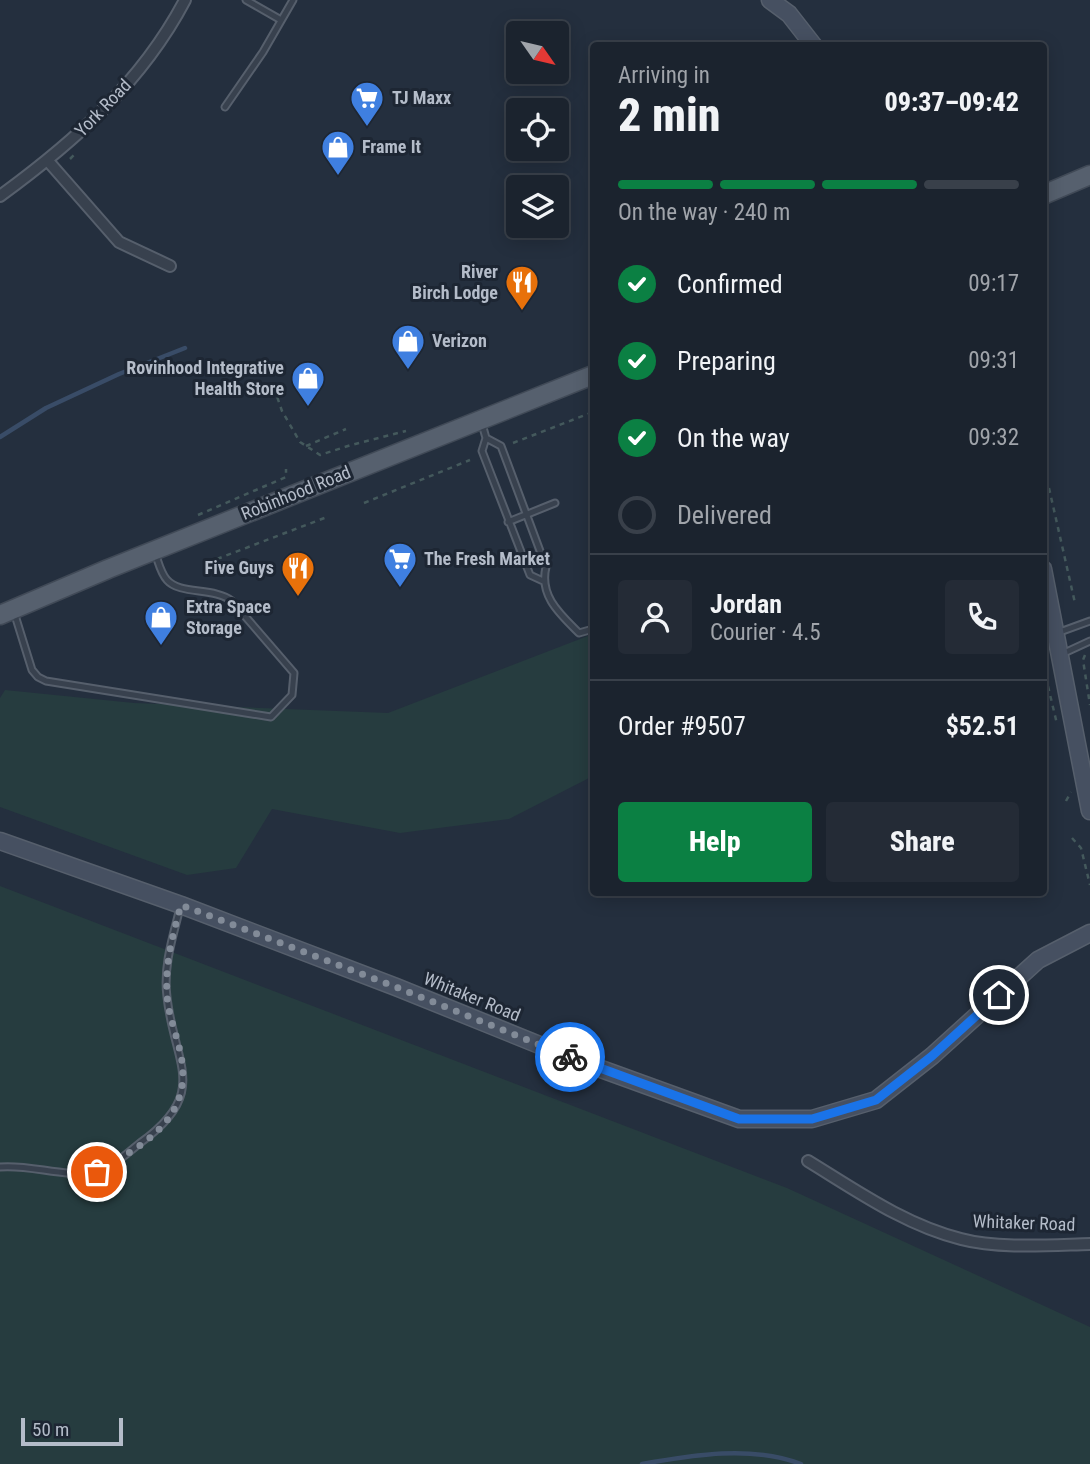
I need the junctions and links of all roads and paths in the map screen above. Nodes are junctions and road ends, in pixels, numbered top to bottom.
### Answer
1 (185, 0) edge
2 (246, 0) edge
3 (293, 0) edge
4 (770, 0) edge
5 (281, 20) junction
6 (811, 42) edge
7 (225, 107) dead end
8 (48, 161) junction
9 (1090, 175) edge
10 (1047, 193) edge
11 (0, 196) edge
12 (170, 267) dead end
13 (590, 376) edge
14 (274, 388) dead end
15 (590, 413) edge
16 (480, 420) junction
17 (346, 429) dead end
18 (406, 431) dead end
19 (486, 438) junction
20 (513, 443) dead end
21 (306, 446) junction
22 (470, 460) dead end
23 (286, 469) dead end
24 (1049, 488) dead end
25 (364, 503) dead end
26 (555, 503) dead end
27 (196, 516) dead end
28 (527, 516) junction
29 (327, 517) dead end
30 (508, 522) junction
31 (154, 551) junction
32 (217, 559) dead end
33 (543, 581) junction
34 (1047, 593) edge
35 (1075, 603) dead end
36 (7, 612) edge
37 (1090, 621) edge
38 (590, 630) edge
39 (1054, 634) junction
40 (1090, 641) edge
41 (1087, 648) dead end
42 (1059, 655) junction
43 (1047, 682) edge
44 (1090, 705) edge
45 (1059, 733) dead end
46 (1072, 792) dead end
47 (1066, 802) dead end
48 (1090, 811) edge
49 (1072, 838) dead end
50 (0, 841) edge
51 (1090, 885) edge
52 (181, 905) junction
53 (1090, 933) edge
54 (808, 1161) dead end
55 (0, 1167) edge
56 (1090, 1244) edge

1 - 8 street, York Road
2 - 5 lane
3 - 5 lane
4 - 6 street
5 - 7 lane
8 - 11 street, York Road
8 - 12 street
9 - 10 main road
13 - 16 main road, Robinhood Road
14 - 21 path
15 - 20 path
16 - 19 lane
16 - 31 main road, Robinhood Road
17 - 21 path
18 - 21 path
19 - 28 lane
19 - 30 lane
22 - 25 path
23 - 27 path
24 - 35 path
26 - 28 lane
28 - 30 lane
28 - 33 lane
29 - 32 path
30 - 33 lane
31 - 36 main road, Robinhood Road
31 - 36 lane
33 - 38 lane
34 - 39 street
37 - 39 lane
39 - 42 street
40 - 42 lane
41 - 44 path
42 - 48 street
43 - 45 path
46 - 47 path
49 - 51 path
50 - 52 street, Whitaker Road
52 - 53 street, Whitaker Road
52 - 55 lane
54 - 56 street, Whitaker Road

